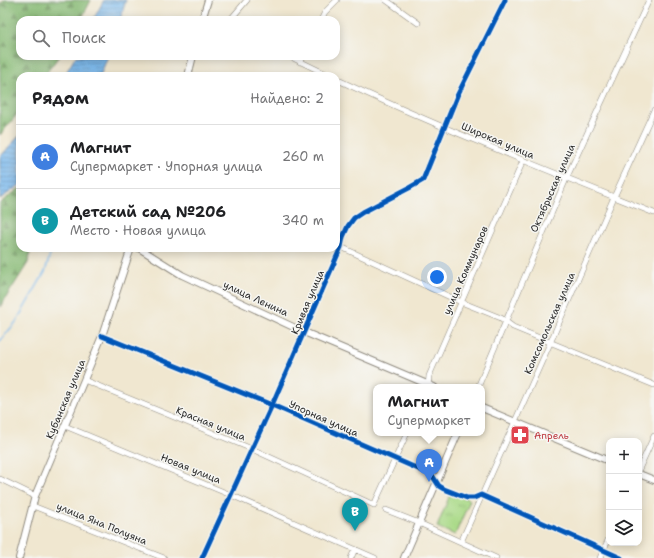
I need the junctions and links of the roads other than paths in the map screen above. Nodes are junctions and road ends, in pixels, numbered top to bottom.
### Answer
1 (208, 0) edge
2 (247, 0) edge
3 (337, 0) edge
4 (386, 0) edge
5 (505, 0) edge
6 (649, 0) edge
7 (205, 16) edge
8 (233, 16) edge
9 (323, 16) edge
10 (418, 23) dead end
11 (192, 60) edge
12 (297, 60) edge
13 (300, 62) joint
14 (189, 72) edge
15 (321, 72) edge
16 (340, 81) edge
17 (654, 110) edge
18 (445, 127) junction
19 (523, 160) junction
20 (566, 178) junction
21 (614, 197) junction
22 (654, 213) edge
23 (341, 247) joint
24 (130, 252) edge
25 (145, 252) edge
26 (339, 252) edge
27 (461, 302) junction
28 (506, 322) junction
29 (304, 332) junction
30 (102, 336) junction
31 (551, 341) junction
32 (84, 380) junction
33 (425, 384) edge
34 (430, 384) edge
35 (479, 384) edge
36 (654, 385) edge
37 (272, 405) junction
38 (485, 409) edge
39 (514, 421) junction
40 (65, 426) junction
41 (406, 436) edge
42 (457, 436) edge
43 (654, 436) edge
44 (252, 450) junction
45 (394, 459) junction
46 (606, 460) edge
47 (642, 462) edge
48 (642, 475) edge
49 (0, 479) edge
50 (436, 480) junction
51 (654, 480) edge
52 (231, 495) junction
53 (35, 496) junction
54 (481, 496) junction
55 (33, 506) junction
56 (386, 510) dead end
57 (419, 523) junction
58 (461, 542) junction
59 (606, 546) edge
60 (355, 549) junction
61 (604, 551) junction
62 (406, 557) edge
63 (19, 558) edge
64 (164, 558) edge
65 (202, 558) edge
66 (351, 558) edge
67 (375, 558) edge
68 (496, 558) edge
69 (600, 558) edge
70 (621, 558) edge

1 - 7 street
2 - 8 street
3 - 9 street
4 - 10 street
5 - 18 street, Кривая улица
6 - 20 street, Октябрьская улица
11 - 14 street
12 - 13 street
13 - 15 street
16 - 18 street, Широкая улица
17 - 21 street, Комсомольская улица
18 - 19 street, Широкая улица
18 - 23 street, Кривая улица
19 - 20 street, Широкая улица
19 - 27 street, улица Коммунаров
20 - 21 street, Широкая улица
20 - 28 street, Октябрьская улица
21 - 22 street, Широкая улица
21 - 31 street, Комсомольская улица
23 - 27 street
24 - 30 street, Кубанская улица
25 - 29 street, улица Ленина
26 - 29 street, Кривая улица
27 - 28 street
27 - 34 street, улица Коммунаров
28 - 31 street
28 - 35 street, Октябрьская улица
29 - 33 street, улица Ленина
29 - 37 street, Кривая улица
30 - 32 street, Кубанская улица
30 - 37 street, Упорная улица
31 - 36 street
31 - 39 street, Комсомольская улица
32 - 40 street, Кубанская улица
32 - 44 street, Красная улица
37 - 44 street, Кривая улица
37 - 45 street, Упорная улица
38 - 39 street
39 - 46 street
39 - 54 street, Комсомольская улица
40 - 52 street, Новая улица
40 - 53 street, Кубанская улица
41 - 45 street
42 - 50 street
43 - 47 street
44 - 45 street, Красная улица
44 - 52 street, Кривая улица
45 - 50 street, Упорная улица
48 - 51 street
49 - 53 street
50 - 54 street, Упорная улица
50 - 57 street
52 - 60 street, Новая улица
52 - 65 street, Кривая улица
53 - 55 street, Кубанская улица
54 - 58 street, Комсомольская улица
54 - 61 street, Упорная улица
55 - 63 street, Кубанская улица
55 - 64 street, улица Яна Полуяна
56 - 57 street
57 - 58 street
57 - 62 street
58 - 68 street
59 - 61 street
60 - 66 street
60 - 67 street, Новая улица
61 - 69 street
61 - 70 street, Упорная улица

